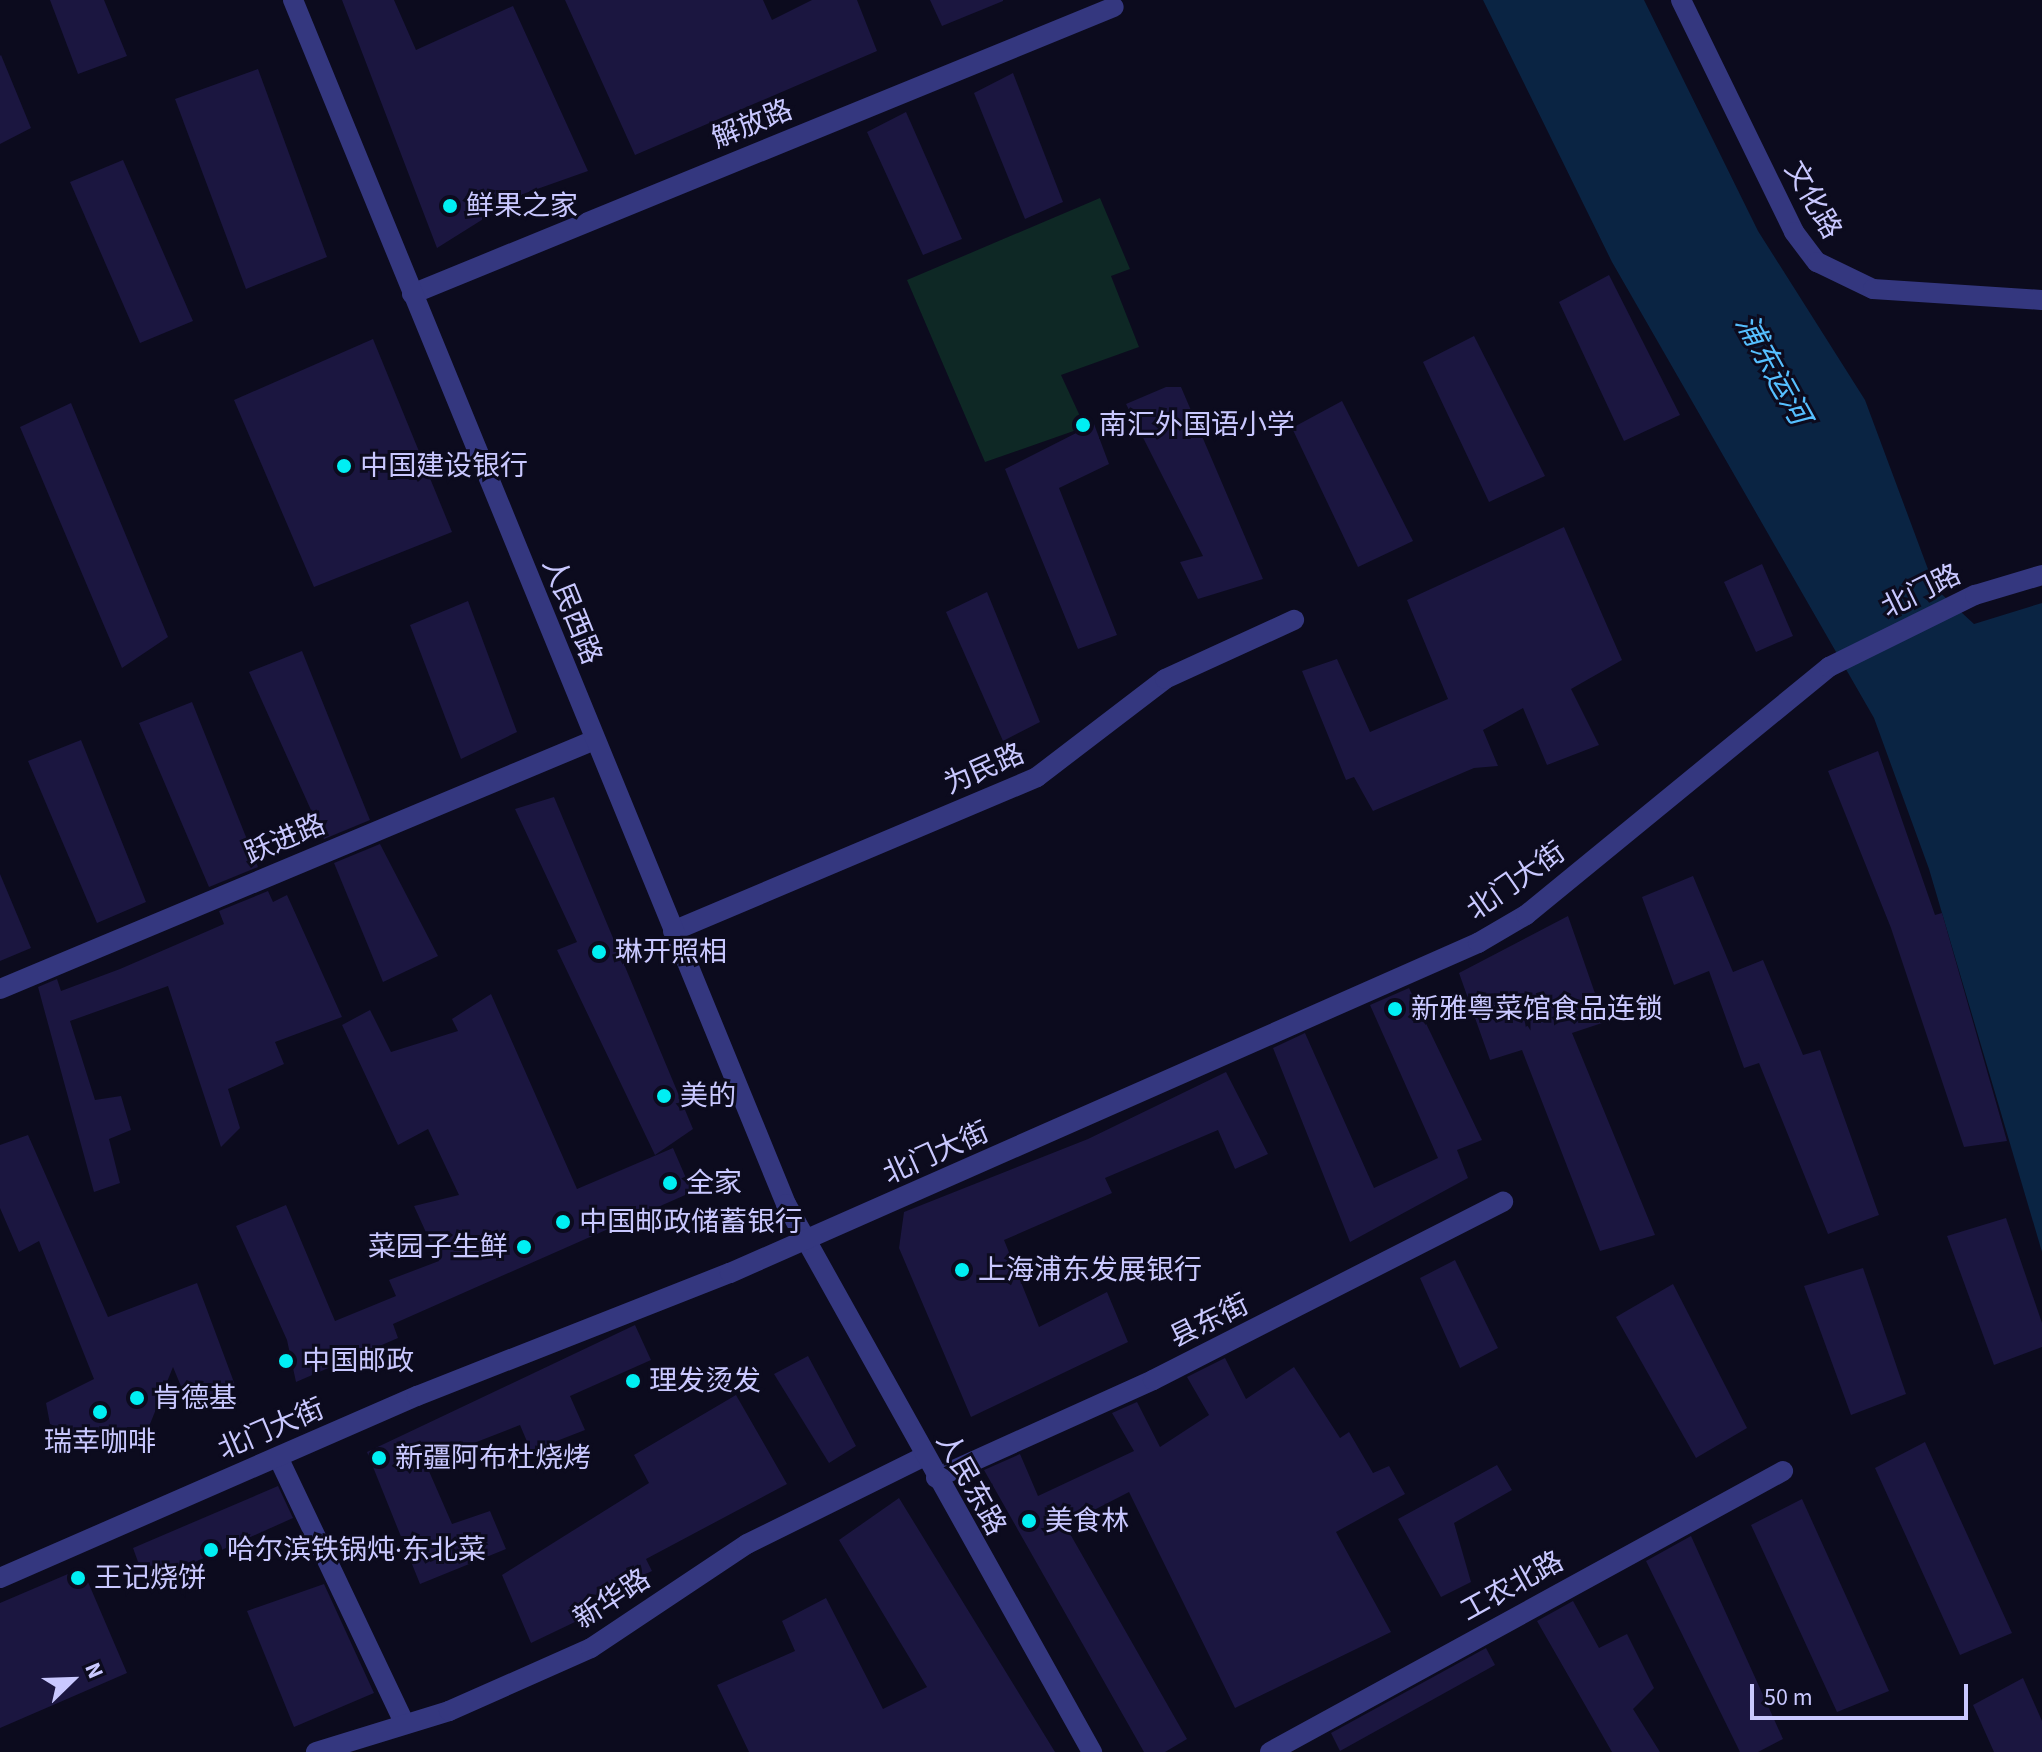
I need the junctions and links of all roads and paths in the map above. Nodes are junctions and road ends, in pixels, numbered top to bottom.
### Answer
1 (293, 0) edge
2 (1681, 0) edge
3 (1114, 7) dead end
4 (412, 294) junction
5 (2042, 300) edge
6 (2042, 575) edge
7 (1294, 620) dead end
8 (1829, 667) joint
9 (592, 741) junction
10 (673, 931) junction
11 (0, 989) edge
12 (1503, 1202) dead end
13 (804, 1241) junction
14 (278, 1457) junction
15 (923, 1457) junction
16 (1783, 1471) dead end
17 (936, 1478) junction
18 (0, 1578) edge
19 (403, 1720) junction
20 (316, 1752) edge
21 (1092, 1752) edge
22 (1270, 1752) edge

1 - 4 street, 人民西路
2 - 5 street, 文化路
3 - 4 street, 解放路
4 - 9 street, 人民西路
6 - 8 street, 北门路
7 - 10 street, 为民路
8 - 13 street, 北门大街
9 - 10 street, 人民西路
9 - 11 street, 跃进路
10 - 13 street, 人民西路
12 - 17 street, 县东街
13 - 14 street, 北门大街
13 - 15 street, 人民东路
14 - 18 street, 北门大街
14 - 19 street
15 - 17 street, 人民东路
15 - 19 street, 新华路
16 - 22 street, 工农北路
17 - 21 street, 人民东路
19 - 20 street, 新华路

